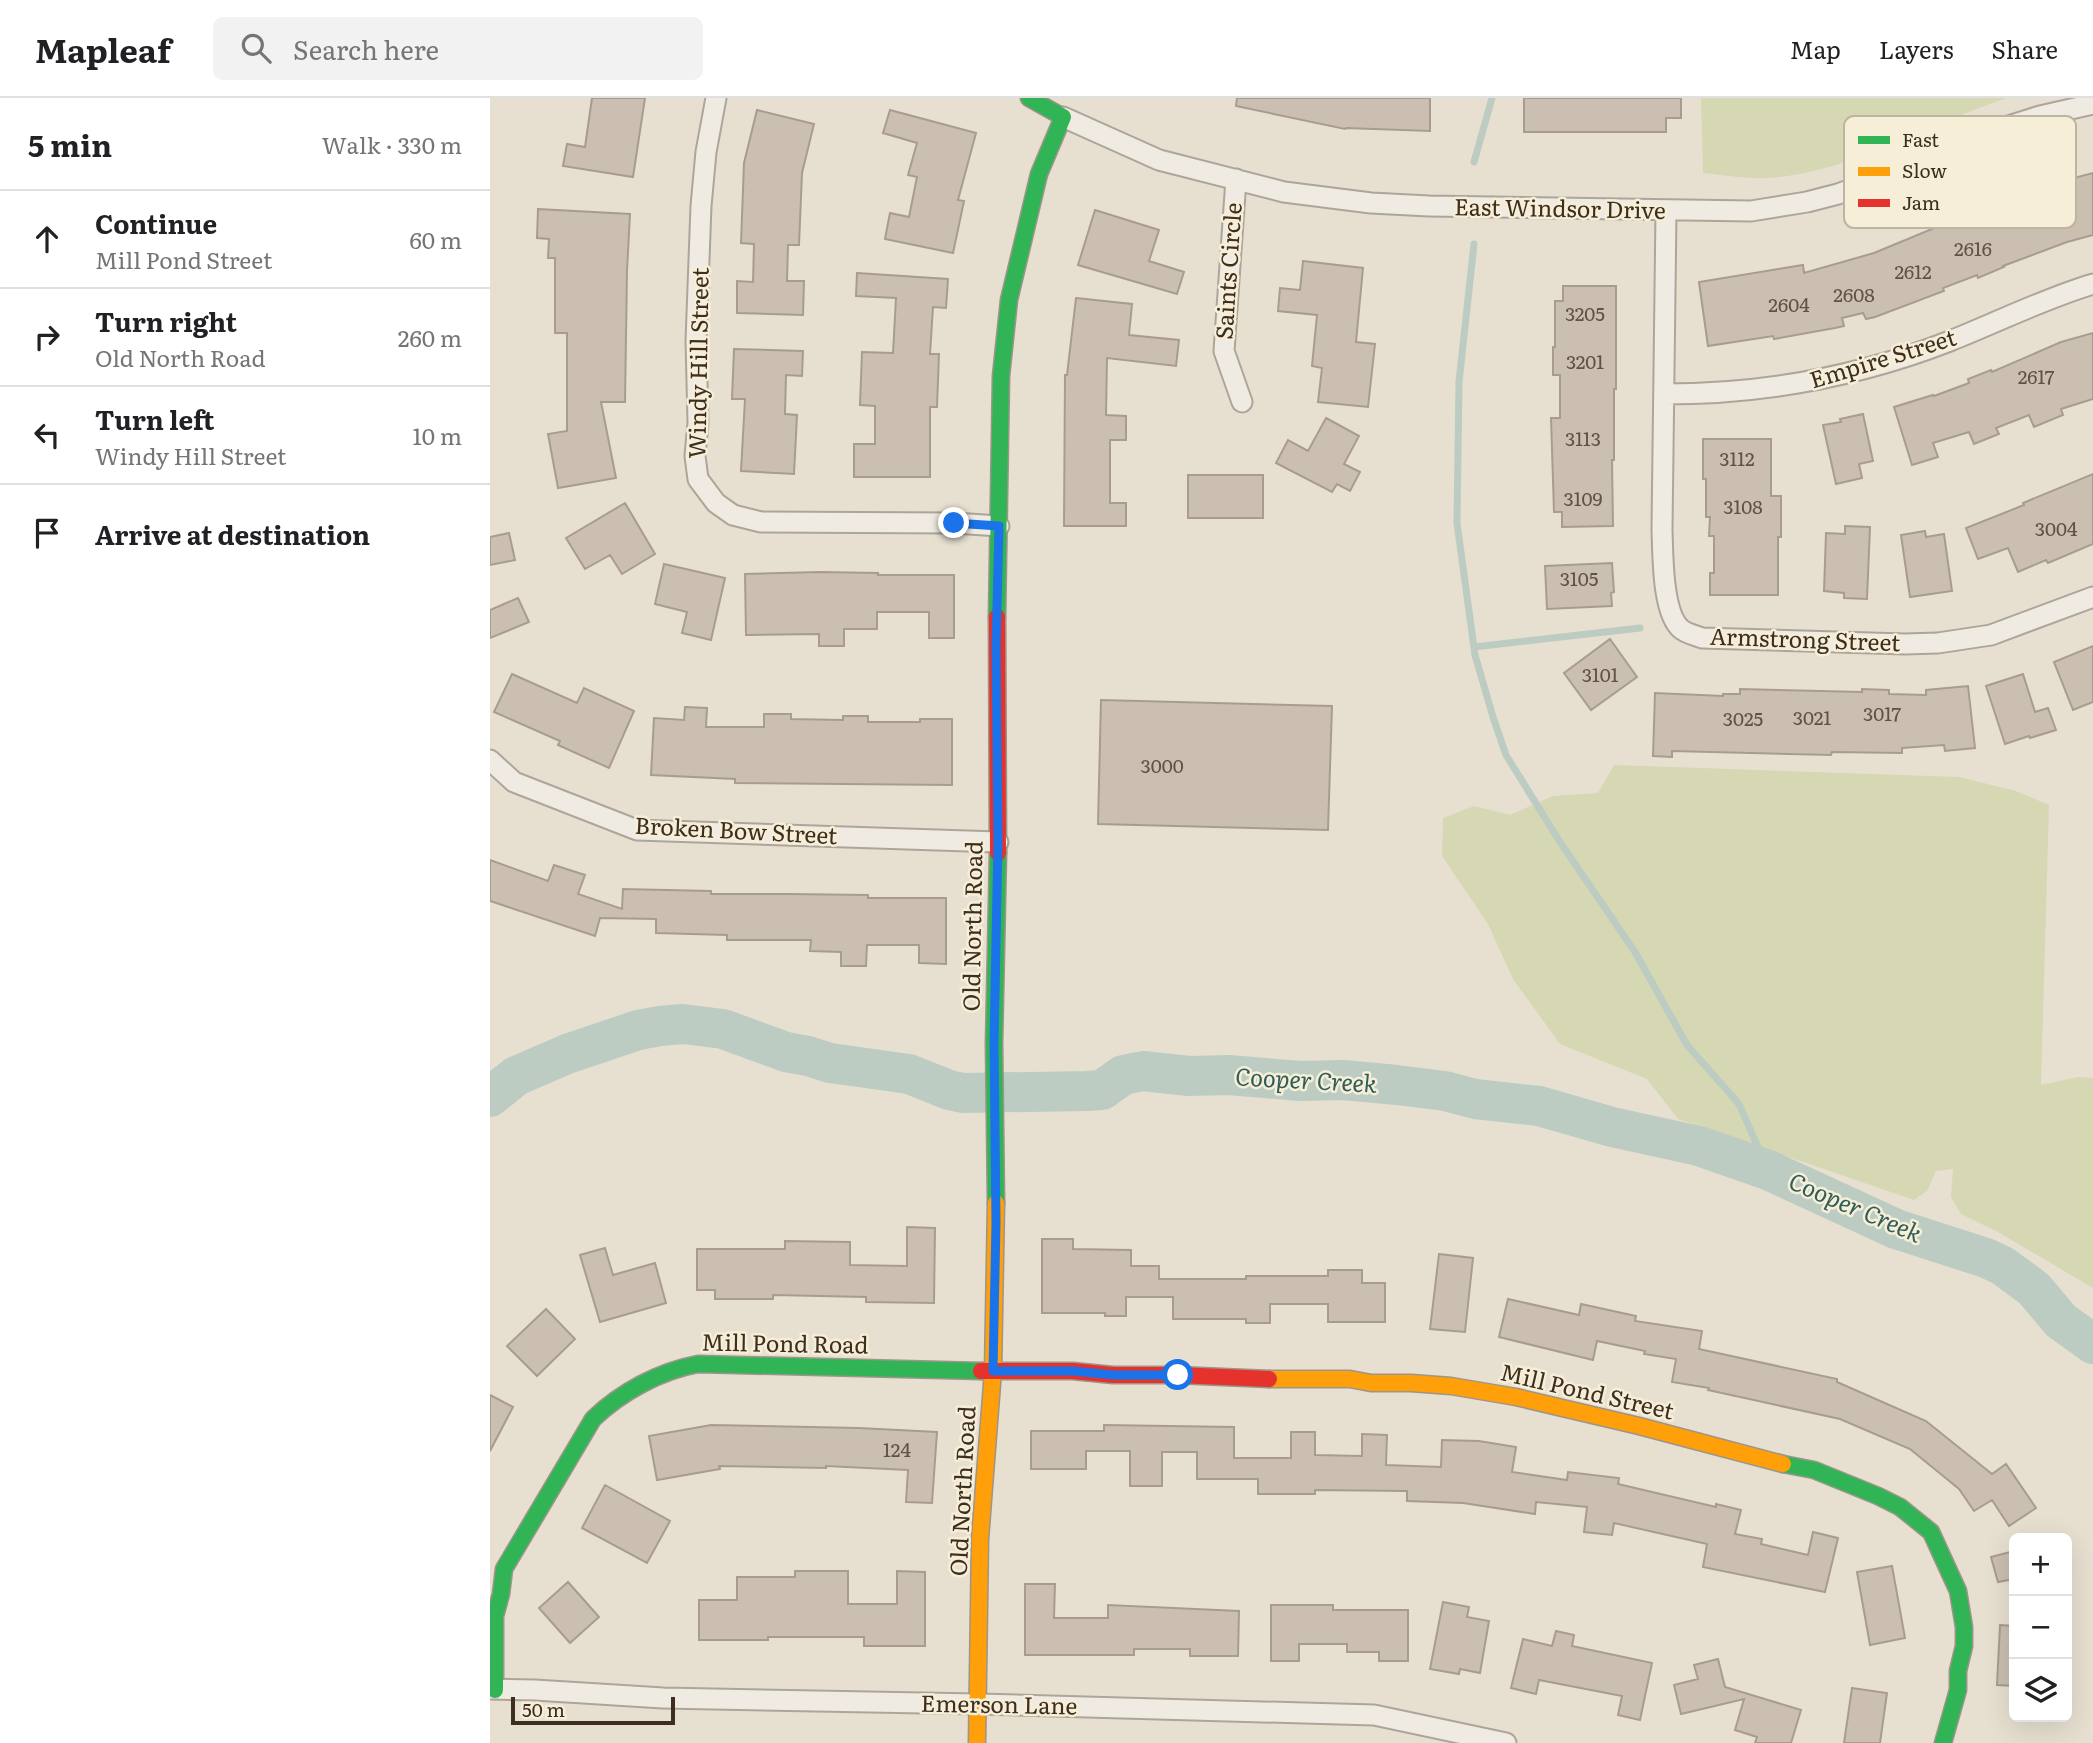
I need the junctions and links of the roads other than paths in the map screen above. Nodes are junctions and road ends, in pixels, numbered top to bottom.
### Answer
1 (716, 98) edge
2 (1029, 98) edge
3 (2093, 104) edge
4 (2040, 116) edge
5 (1063, 117) junction
6 (1236, 179) junction
7 (1844, 192) edge
8 (1666, 211) junction
9 (2093, 284) edge
10 (1664, 394) junction
11 (1242, 402) dead end
12 (999, 526) junction
13 (2093, 597) edge
14 (490, 760) edge
15 (998, 842) junction
16 (993, 1371) junction
17 (493, 1689) edge
18 (978, 1704) junction
19 (977, 1743) edge
20 (1506, 1743) edge
21 (1943, 1743) edge

1 - 12 street, Windy Hill Street
2 - 5 street, East Windsor Drive
3 - 4 street, East Windsor Drive
5 - 6 street, East Windsor Drive
5 - 12 street, Old North Road
6 - 8 street, East Windsor Drive
6 - 11 street, Saints Circle
7 - 8 street, East Windsor Drive
8 - 10 street, Armstrong Street
9 - 10 street, Empire Street
10 - 13 street, Armstrong Street
12 - 15 street, Old North Road
14 - 15 street, Broken Bow Street
15 - 16 street, Old North Road
16 - 17 street, Mill Pond Road
16 - 18 street, Old North Road
16 - 21 street, Mill Pond Street
17 - 18 street, Emerson Lane
18 - 19 street, Old North Road
18 - 20 street, Emerson Lane

